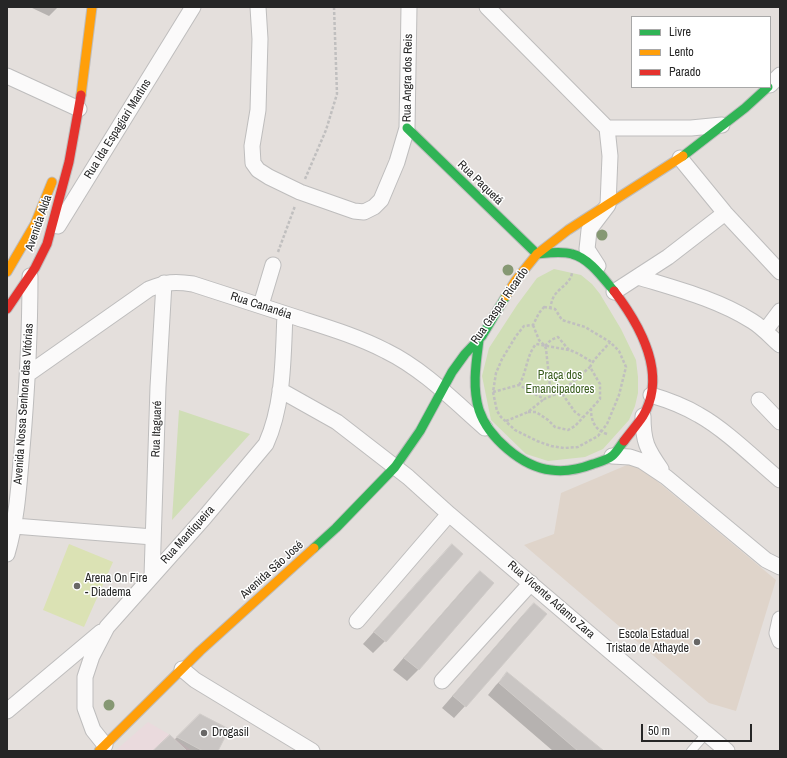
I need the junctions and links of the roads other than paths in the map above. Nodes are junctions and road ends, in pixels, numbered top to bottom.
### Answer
1 (92, 7) edge
2 (193, 7) edge
3 (258, 7) edge
4 (409, 7) edge
5 (487, 7) edge
6 (780, 75) edge
7 (7, 76) edge
8 (771, 84) edge
9 (767, 88) edge
10 (79, 109) junction
11 (724, 124) junction
12 (407, 128) junction
13 (607, 128) junction
14 (74, 136) junction
15 (680, 158) junction
16 (608, 205) junction
17 (725, 213) junction
18 (35, 224) junction
19 (36, 250) junction
20 (537, 254) junction
21 (273, 265) road end
22 (7, 272) edge
23 (780, 272) edge
24 (30, 276) junction
25 (638, 277) junction
26 (604, 278) junction
27 (164, 283) junction
28 (614, 292) junction
29 (262, 305) junction
30 (7, 309) edge
31 (780, 311) edge
32 (285, 314) junction
33 (765, 331) junction
34 (479, 340) junction
35 (780, 345) edge
36 (28, 374) junction
37 (280, 390) junction
38 (441, 390) junction
39 (651, 395) junction
40 (759, 400) dead end
41 (643, 416) junction
42 (780, 422) edge
43 (489, 431) junction
44 (612, 456) junction
45 (395, 467) junction
46 (666, 477) junction
47 (780, 480) edge
48 (449, 514) junction
49 (14, 526) junction
50 (153, 537) junction
51 (7, 554) edge
52 (780, 567) edge
53 (152, 576) junction
54 (531, 583) junction
55 (780, 619) edge
56 (358, 621) dead end
57 (107, 627) junction
58 (780, 641) edge
59 (182, 669) junction
60 (442, 681) dead end
61 (7, 711) edge
62 (706, 734) junction
63 (102, 748) edge
64 (312, 751) edge
65 (691, 751) edge
66 (727, 751) edge

1 - 10 street, Avenida Alda
2 - 19 street, Rua Ida Espagiari Martins
3 - 12 street, Rua Angra dos Reis
4 - 12 street, Rua Angra dos Reis
5 - 13 street
6 - 8 street, Rua Gaspar Ricardo
7 - 10 street
9 - 11 street, Rua Gaspar Ricardo
10 - 14 street, Avenida Alda
11 - 13 street
11 - 15 street, Rua Gaspar Ricardo
12 - 20 street, Rua Paquetá
13 - 16 street
14 - 18 street, Avenida Alda
14 - 19 street, Avenida Alda
15 - 16 street, Rua Gaspar Ricardo
15 - 17 street
16 - 20 street, Rua Gaspar Ricardo
16 - 26 street, Rua Gaspar Ricardo
17 - 23 street
17 - 25 street
18 - 19 street
18 - 22 street, Avenida Alda
19 - 24 street
20 - 26 street
20 - 34 street, Rua Gaspar Ricardo
21 - 29 street
24 - 30 street
24 - 36 street, Avenida Nossa Senhora das Vitórias
25 - 28 street
25 - 33 street
26 - 28 street
27 - 29 street, Rua Cananéia
27 - 36 street, Rua Cananéia
27 - 50 street, Rua Itaguaré
28 - 39 street
29 - 32 street, Rua Cananéia
31 - 33 street
32 - 37 street, Rua Mantiqueira
32 - 38 street, Rua Cananéia
33 - 35 street
34 - 38 street, Rua Gaspar Ricardo
34 - 43 street
36 - 49 street, Avenida Nossa Senhora das Vitórias
37 - 45 street, Rua Vicente Adamo Zara
37 - 53 street, Rua Mantiqueira
38 - 43 street, Rua Cananéia
38 - 45 street, Avenida São José
39 - 41 street
39 - 47 street
40 - 42 street
41 - 44 street
41 - 46 street
43 - 44 street
44 - 46 street
45 - 48 street, Rua Vicente Adamo Zara
45 - 59 street, Avenida São José
46 - 52 street
48 - 54 street, Rua Vicente Adamo Zara
48 - 56 street
49 - 50 street
49 - 51 street, Avenida Nossa Senhora das Vitórias
50 - 53 street, Rua Itaguaré
53 - 57 street, Rua Mantiqueira
54 - 60 street
54 - 62 street, Rua Vicente Adamo Zara
55 - 58 street
57 - 61 street
57 - 63 street, Rua Mantiqueira
59 - 63 street, Avenida São José
59 - 64 street
62 - 65 lane
62 - 66 street, Rua Vicente Adamo Zara

